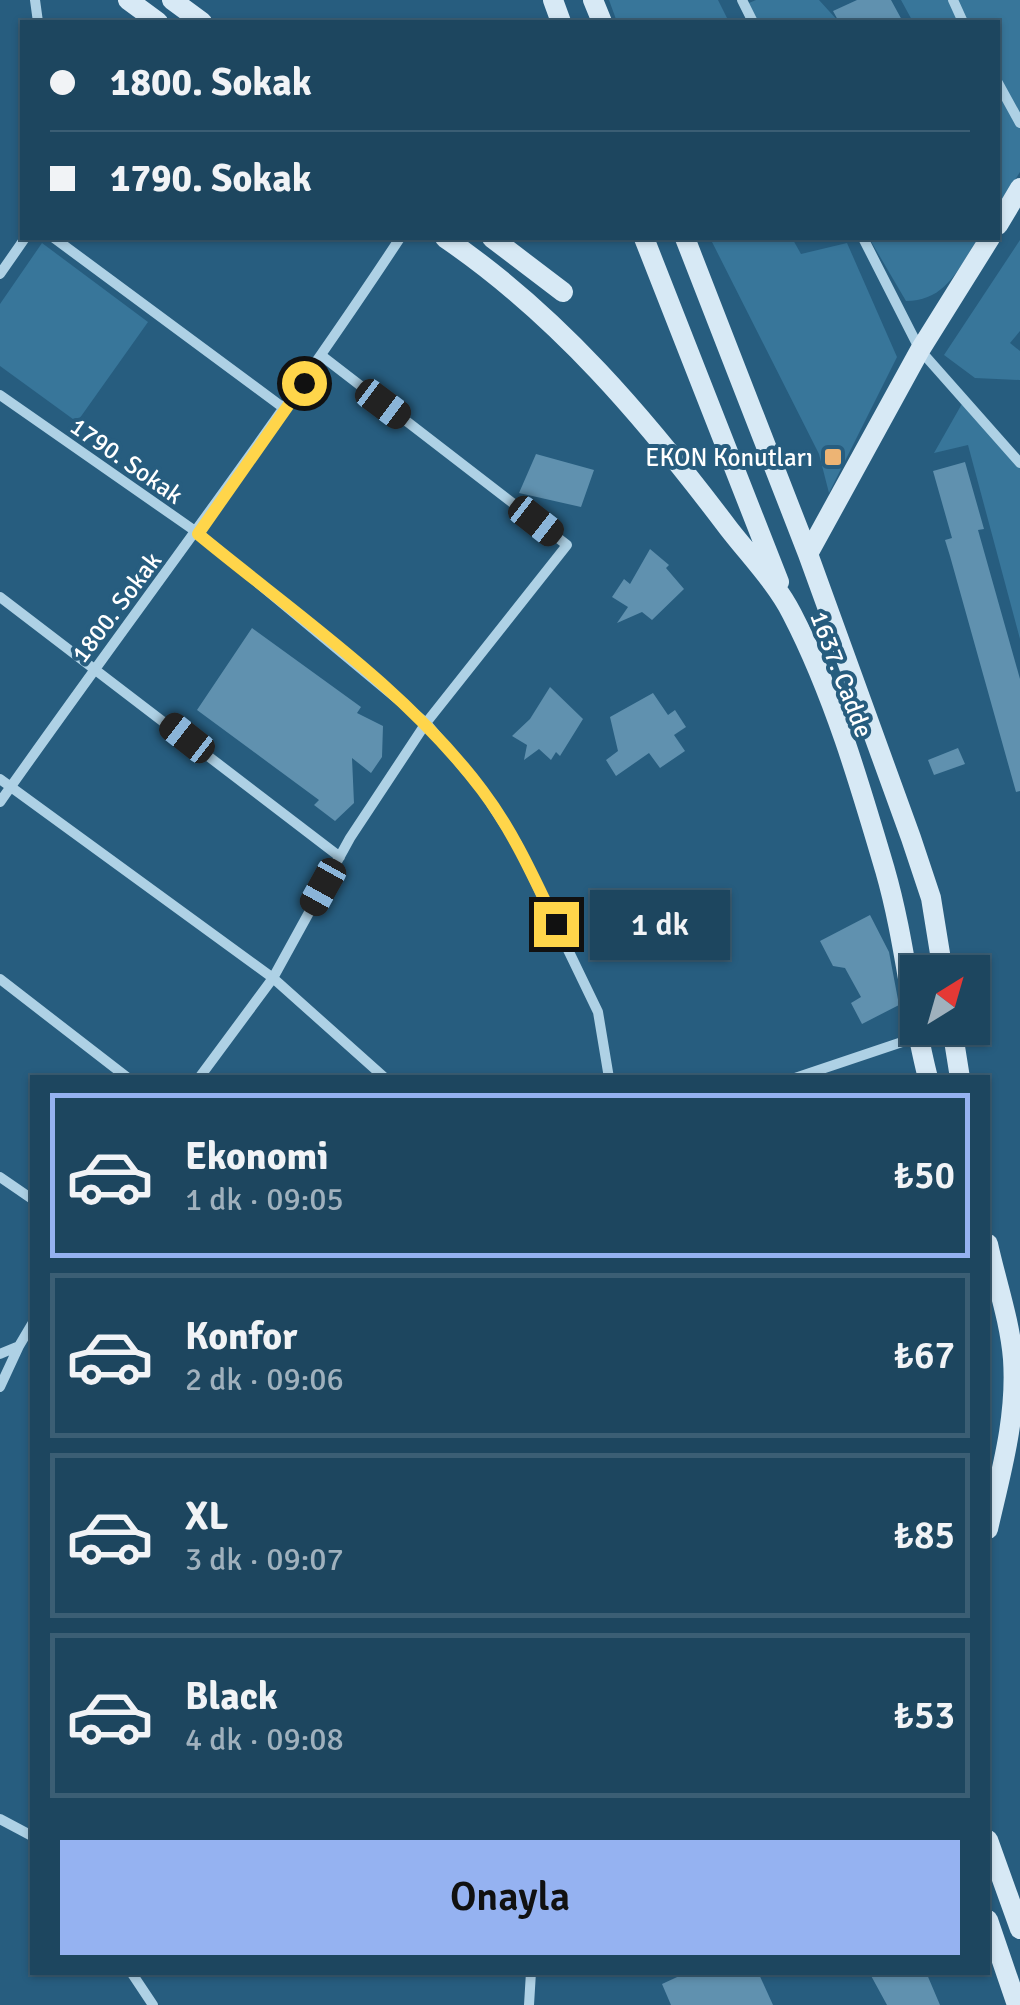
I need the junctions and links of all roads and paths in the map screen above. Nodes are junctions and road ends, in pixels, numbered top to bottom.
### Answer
1 (128, 0) edge
2 (172, 0) edge
3 (150, 20) edge
4 (199, 20) edge
5 (1000, 87) edge
6 (1020, 123) edge
7 (1020, 188) edge
8 (1000, 222) edge
9 (24, 240) edge
10 (57, 240) edge
11 (399, 240) edge
12 (447, 240) edge
13 (495, 240) edge
14 (645, 240) edge
15 (686, 240) edge
16 (864, 240) edge
17 (989, 240) edge
18 (0, 274) edge
19 (564, 292) dead end
20 (920, 350) junction
21 (322, 356) junction
22 (0, 395) edge
23 (285, 409) junction
24 (1020, 463) edge
25 (198, 534) junction
26 (808, 554) junction
27 (0, 597) edge
28 (792, 612) junction
29 (95, 666) junction
30 (426, 723) junction
31 (0, 780) edge
32 (11, 787) junction
33 (0, 802) edge
34 (340, 857) junction
35 (906, 955) edge
36 (940, 955) edge
37 (273, 978) junction
38 (0, 979) edge
39 (900, 1042) edge
40 (919, 1045) edge
41 (955, 1045) edge
42 (124, 1075) edge
43 (201, 1075) edge
44 (382, 1075) edge
45 (608, 1075) edge
46 (803, 1075) edge
47 (927, 1075) edge
48 (960, 1075) edge
49 (0, 1177) edge
50 (30, 1198) edge
51 (990, 1253) edge
52 (30, 1327) edge
53 (18, 1346) junction
54 (0, 1354) edge
55 (0, 1387) edge
56 (990, 1429) edge
57 (1015, 1437) edge
58 (990, 1522) edge
59 (0, 1820) edge
60 (30, 1835) edge
61 (990, 1846) edge
62 (990, 1926) edge
63 (1020, 1930) edge
64 (133, 1975) edge
65 (531, 1975) edge
66 (153, 2005) edge
67 (529, 2005) edge
68 (1018, 2005) edge

1 - 3 street
2 - 4 street
5 - 6 street
7 - 8 street
9 - 18 street
10 - 23 street
11 - 21 street, 1800. Sokak
12 - 28 street, 1637. Cadde
13 - 19 street
14 - 28 street
15 - 26 street, 1637. Cadde
16 - 20 street
17 - 20 street
20 - 24 street
20 - 26 street
21 - 23 street, 1800. Sokak
21 - 30 street
22 - 25 street, 1790. Sokak
23 - 25 street, 1800. Sokak
25 - 29 street, 1800. Sokak
25 - 30 street, 1790. Sokak
26 - 36 street, 1637. Cadde
27 - 29 street
28 - 35 street, 1637. Cadde
29 - 32 street, 1800. Sokak
29 - 34 street
30 - 34 street
30 - 45 street, 1790. Sokak
31 - 32 street
32 - 33 street, 1800. Sokak
32 - 37 street
34 - 37 street
37 - 43 street
37 - 44 street
38 - 42 street
39 - 46 street
40 - 47 street, 1637. Cadde
41 - 48 street
49 - 50 street
51 - 57 street
52 - 53 street
53 - 54 street
53 - 55 street
56 - 57 street
57 - 58 street
59 - 60 street
61 - 63 street
62 - 68 street
64 - 66 street
65 - 67 street

